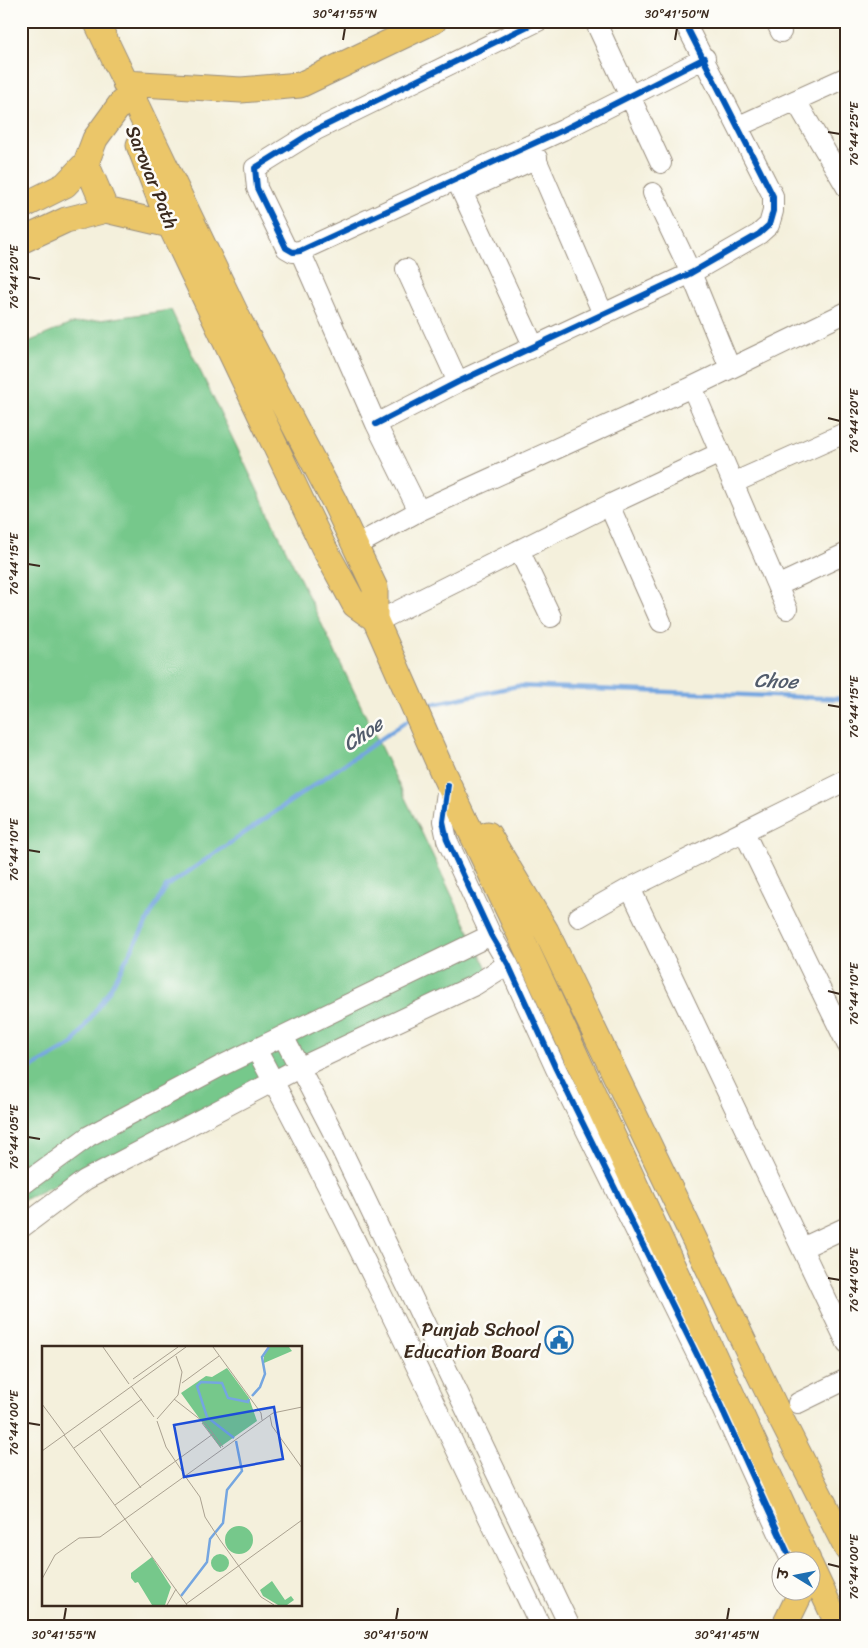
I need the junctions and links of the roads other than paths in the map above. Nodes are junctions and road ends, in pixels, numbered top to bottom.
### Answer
1 (83, 21) edge
2 (96, 21) edge
3 (434, 21) edge
4 (538, 21) edge
5 (595, 21) edge
6 (684, 21) edge
7 (705, 58) junction
8 (847, 77) edge
9 (124, 92) junction
10 (630, 96) junction
11 (796, 101) junction
12 (739, 126) junction
13 (533, 152) junction
14 (86, 163) junction
15 (661, 163) dead end
16 (459, 185) junction
17 (847, 188) edge
18 (653, 193) dead end
19 (21, 207) edge
20 (106, 210) junction
21 (170, 225) junction
22 (21, 241) edge
23 (300, 251) junction
24 (406, 269) dead end
25 (691, 273) junction
26 (847, 312) edge
27 (603, 314) junction
28 (534, 347) junction
29 (730, 368) junction
30 (458, 382) junction
31 (692, 387) junction
32 (376, 424) junction
33 (847, 432) edge
34 (720, 453) junction
35 (733, 483) junction
36 (609, 505) junction
37 (419, 511) junction
38 (355, 546) junction
39 (519, 550) junction
40 (847, 553) edge
41 (777, 586) junction
42 (787, 609) dead end
43 (551, 617) dead end
44 (376, 620) junction
45 (661, 622) dead end
46 (446, 779) junction
47 (847, 780) edge
48 (744, 832) junction
49 (630, 888) junction
50 (578, 918) dead end
51 (491, 935) junction
52 (508, 964) junction
53 (283, 1036) junction
54 (847, 1044) edge
55 (256, 1049) junction
56 (299, 1068) junction
57 (274, 1081) junction
58 (337, 1140) junction
59 (311, 1152) junction
60 (21, 1186) edge
61 (847, 1227) edge
62 (21, 1228) edge
63 (802, 1248) junction
64 (415, 1306) junction
65 (393, 1317) junction
66 (847, 1343) edge
67 (847, 1379) edge
68 (798, 1403) dead end
69 (498, 1478) junction
70 (474, 1488) junction
71 (847, 1549) edge
72 (785, 1550) edge
73 (799, 1550) edge
74 (820, 1592) edge
75 (796, 1600) edge
76 (541, 1627) edge
77 (570, 1627) edge
78 (784, 1627) edge
79 (839, 1627) edge

1 - 9 main road, Sarovar Path
2 - 9 main road
3 - 9 main road
4 - 23 street
5 - 10 street
6 - 7 street
7 - 10 street
7 - 12 street
8 - 11 street
9 - 14 main road
9 - 21 main road, Sarovar Path
9 - 38 main road
10 - 13 street
10 - 15 street
11 - 12 street
11 - 17 street
12 - 25 street
13 - 16 street
13 - 27 street
14 - 19 main road
14 - 20 main road
16 - 23 street
16 - 28 street
18 - 25 street
20 - 21 main road
20 - 22 main road
21 - 44 main road, Sarovar Path
23 - 32 street
24 - 30 street
25 - 27 street
25 - 29 street
26 - 29 street
27 - 28 street
28 - 30 street
29 - 31 street
30 - 32 street
31 - 34 street
31 - 37 street
32 - 37 street
33 - 35 street
34 - 35 street
34 - 36 street
35 - 41 street
36 - 39 street
36 - 45 street
37 - 38 street
38 - 44 main road
39 - 43 street
39 - 44 street
40 - 41 street
41 - 42 street
44 - 46 main road
46 - 51 street
46 - 71 main road
46 - 73 main road
47 - 48 street
48 - 49 street
48 - 54 street
49 - 50 street
49 - 63 street
51 - 52 street
51 - 53 street
52 - 56 street
52 - 72 street
53 - 55 street
53 - 56 street
55 - 57 street
55 - 60 street
56 - 57 street
56 - 58 street
57 - 59 street
57 - 62 street
58 - 59 street
58 - 64 street
59 - 65 street
61 - 63 street
63 - 66 street
64 - 65 street
64 - 69 street
65 - 70 street
67 - 68 street
69 - 70 street
69 - 77 street
70 - 76 street
74 - 79 main road
75 - 78 main road

